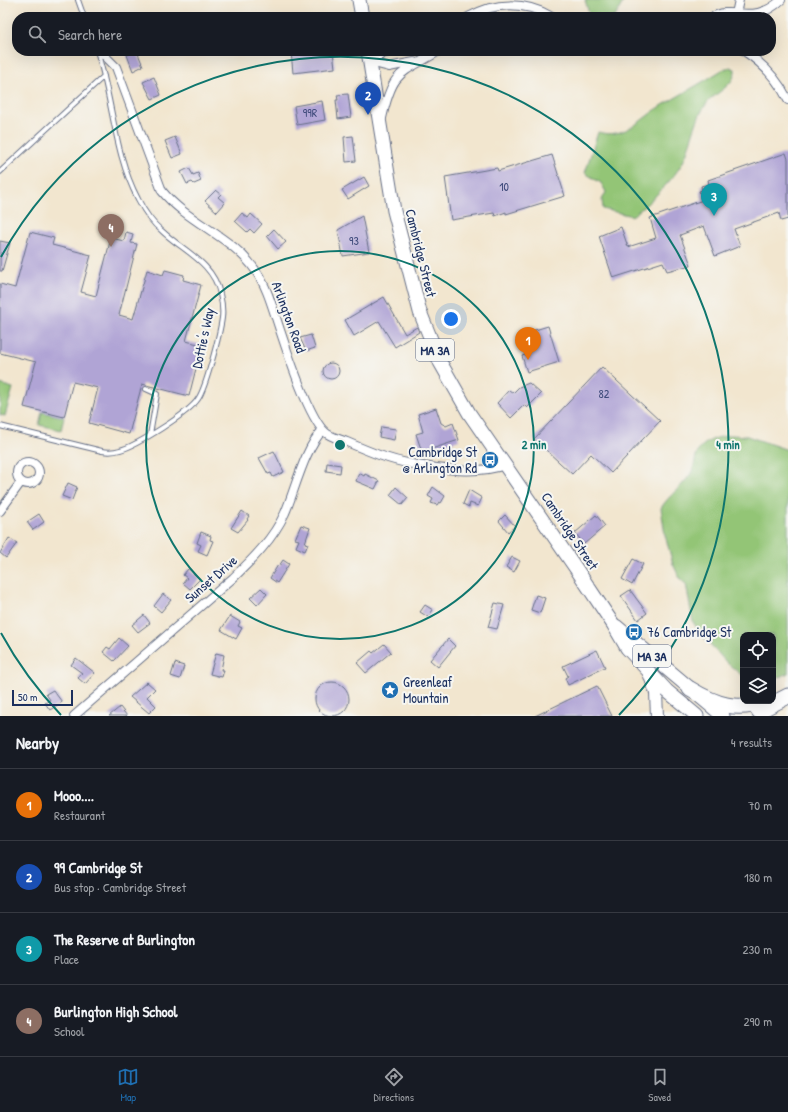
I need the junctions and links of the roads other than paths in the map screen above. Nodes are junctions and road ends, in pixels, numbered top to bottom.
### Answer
1 (78, 0) edge
2 (359, 0) edge
3 (739, 0) edge
4 (781, 0) edge
5 (82, 12) edge
6 (361, 12) edge
7 (480, 12) edge
8 (541, 12) edge
9 (736, 12) edge
10 (760, 12) edge
11 (98, 56) edge
12 (105, 56) edge
13 (428, 56) edge
14 (430, 56) edge
15 (751, 56) edge
16 (369, 57) edge
17 (104, 76) junction
18 (788, 100) edge
19 (380, 127) junction
20 (0, 172) edge
21 (146, 389) dead end
22 (0, 426) edge
23 (323, 430) junction
24 (150, 435) junction
25 (505, 466) junction
26 (21, 482) dead end
27 (0, 511) edge
28 (613, 624) junction
29 (649, 674) junction
30 (690, 689) junction
31 (788, 693) edge
32 (788, 696) edge
33 (776, 698) edge
34 (756, 704) edge
35 (74, 716) edge
36 (657, 716) edge
37 (696, 716) edge
38 (723, 716) edge
39 (749, 716) edge

1 - 5 lane
2 - 6 main road
3 - 9 street
4 - 10 street
7 - 8 street
11 - 17 lane, Dottie's Way
12 - 23 street, Arlington Road
13 - 16 street
14 - 19 street
15 - 18 street
16 - 19 main road, Cambridge Street / MA 3A
17 - 20 lane
17 - 24 lane, Dottie's Way
19 - 25 main road, Cambridge Street / MA 3A
21 - 24 lane
22 - 24 lane, Dottie's Way
23 - 25 street
23 - 35 street, Sunset Drive
25 - 28 main road, Cambridge Street / MA 3A
26 - 27 street
28 - 29 main road, Cambridge Street / MA 3A
28 - 30 main road, Cambridge Street / MA 3A
29 - 36 main road
29 - 37 main road, Cambridge Street / MA 3A
30 - 34 highway
30 - 38 main road, Cambridge Street / MA 3A
31 - 33 highway
32 - 39 highway

